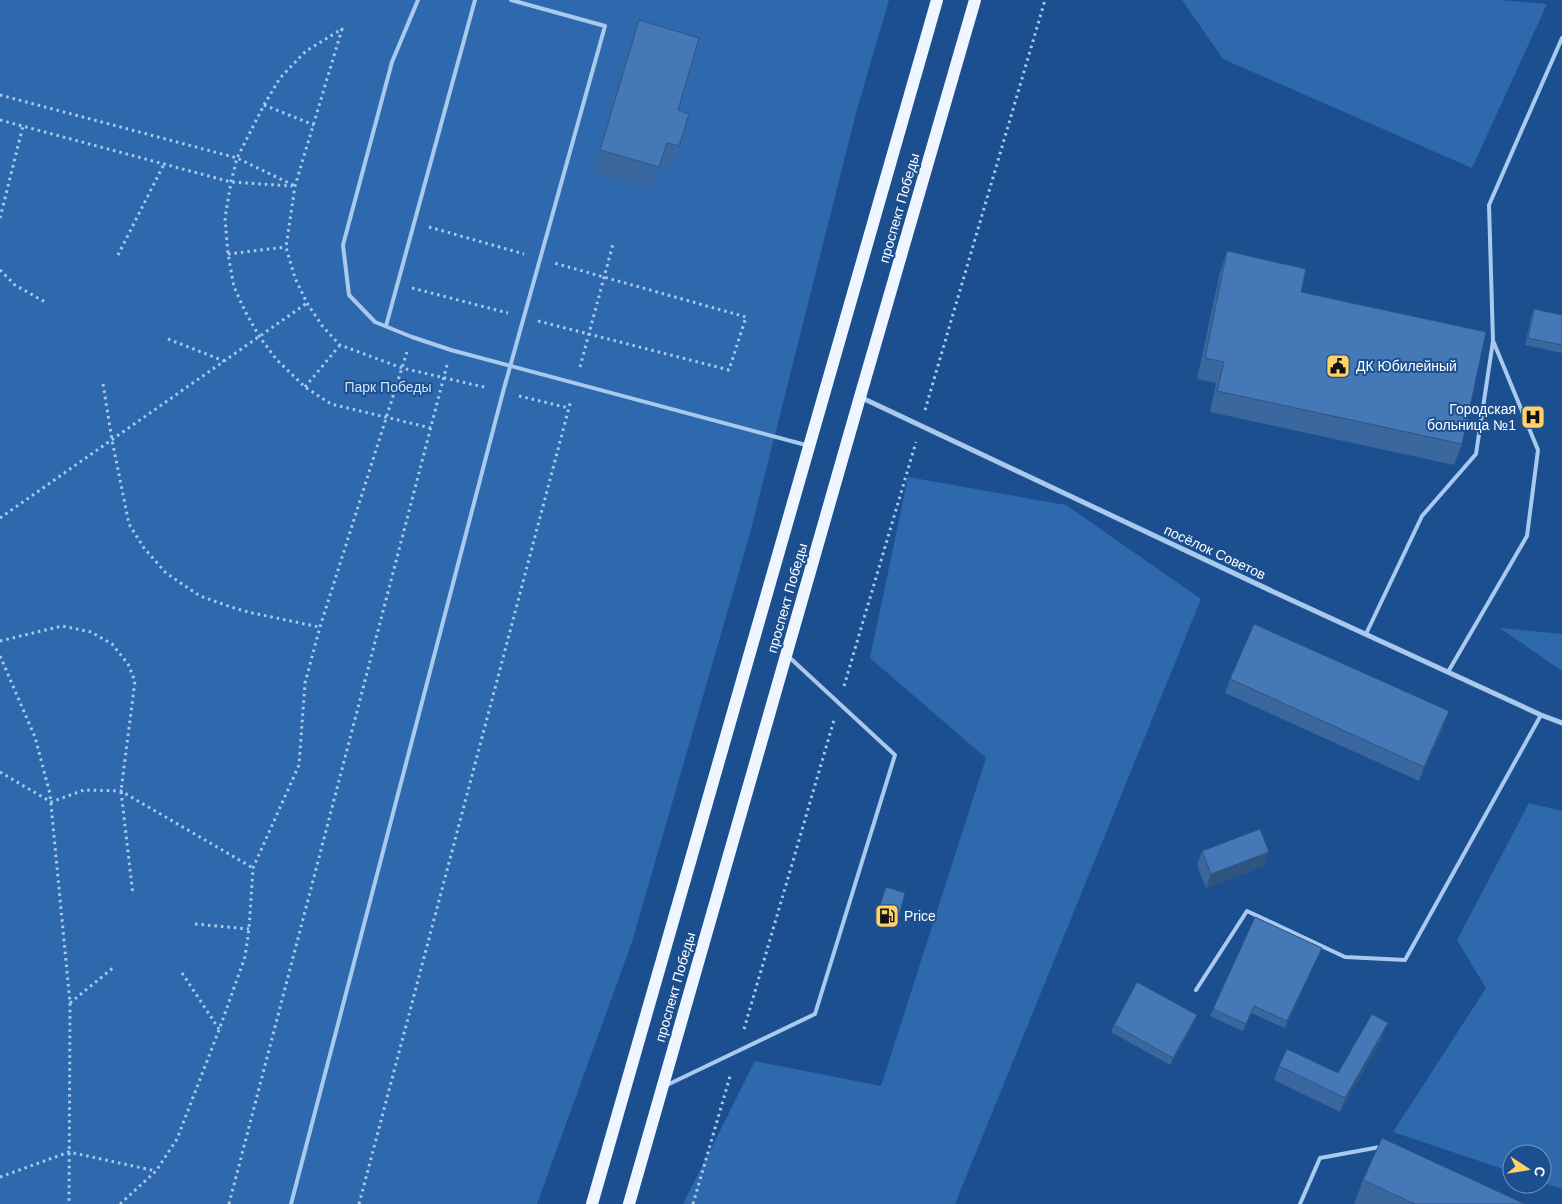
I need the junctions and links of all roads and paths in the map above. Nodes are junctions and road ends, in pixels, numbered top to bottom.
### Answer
1 (418, 0) edge
2 (475, 0) edge
3 (510, 0) edge
4 (937, 0) edge
5 (975, 0) edge
6 (1045, 0) edge
7 (1562, 38) edge
8 (0, 95) edge
9 (264, 105) dead end
10 (0, 120) edge
11 (314, 125) dead end
12 (23, 126) junction
13 (164, 164) junction
14 (0, 218) edge
15 (414, 223) junction
16 (613, 244) dead end
17 (286, 247) dead end
18 (228, 254) dead end
19 (118, 255) dead end
20 (540, 259) junction
21 (0, 270) edge
22 (604, 277) junction
23 (397, 284) junction
24 (45, 302) dead end
25 (307, 302) dead end
26 (524, 317) junction
27 (386, 326) junction
28 (589, 334) junction
29 (412, 338) junction
30 (168, 339) dead end
31 (1493, 341) junction
32 (340, 345) dead end
33 (451, 350) junction
34 (224, 361) junction
35 (510, 366) junction
36 (576, 382) junction
37 (103, 384) dead end
38 (305, 387) dead end
39 (860, 396) junction
40 (920, 425) junction
41 (112, 440) junction
42 (809, 446) junction
43 (0, 518) edge
44 (320, 627) junction
45 (1366, 634) junction
46 (0, 642) edge
47 (786, 654) junction
48 (0, 656) edge
49 (1448, 672) junction
50 (839, 704) junction
51 (1541, 715) junction
52 (1562, 722) edge
53 (0, 772) edge
54 (121, 791) junction
55 (51, 802) junction
56 (253, 868) junction
57 (133, 895) dead end
58 (195, 924) dead end
59 (249, 929) junction
60 (114, 967) dead end
61 (182, 973) dead end
62 (1196, 990) dead end
63 (70, 1003) junction
64 (219, 1030) junction
65 (738, 1051) junction
66 (662, 1087) junction
67 (1389, 1151) edge
68 (70, 1152) junction
69 (156, 1171) junction
70 (0, 1177) edge
71 (69, 1204) edge
72 (120, 1204) edge
73 (230, 1204) edge
74 (291, 1204) edge
75 (359, 1204) edge
76 (592, 1204) edge
77 (629, 1204) edge
78 (693, 1204) edge
79 (1300, 1204) edge

1 - 27 lane
2 - 15 lane
3 - 20 lane
4 - 42 main road, проспект Победы
5 - 39 main road, проспект Победы
6 - 40 path
7 - 31 lane
8 - 13 path
9 - 11 path
10 - 12 path
12 - 13 path
12 - 14 path
13 - 19 path
15 - 20 path
15 - 23 lane
16 - 22 path
17 - 18 path
20 - 22 path
20 - 26 lane
21 - 24 path
22 - 28 path
22 - 28 path
23 - 26 path
23 - 27 lane
25 - 34 path
26 - 28 path
26 - 35 lane
27 - 29 lane
28 - 36 path
29 - 33 lane
29 - 44 path
30 - 34 path
31 - 45 lane
31 - 49 lane
32 - 38 path
33 - 35 lane
33 - 73 path
34 - 41 path
35 - 36 lane
35 - 74 lane
36 - 42 lane
36 - 75 path
37 - 41 path
39 - 40 street, посёлок Советов
39 - 47 main road, проспект Победы
40 - 45 street, посёлок Советов
40 - 50 path
41 - 43 path
41 - 44 path
42 - 76 main road, проспект Победы
44 - 56 path
45 - 49 street, посёлок Советов
46 - 54 path
47 - 50 lane
47 - 66 main road, проспект Победы
48 - 55 path
49 - 51 street, посёлок Советов
50 - 65 path
50 - 65 lane
51 - 52 street, посёлок Советов
51 - 62 lane
53 - 55 path
54 - 55 path
54 - 56 path
54 - 57 path
55 - 63 path
56 - 59 path
58 - 59 path
59 - 64 path
60 - 63 path
61 - 64 path
63 - 68 path
64 - 69 path
65 - 66 lane
65 - 78 path
66 - 77 main road, проспект Победы
67 - 79 lane
68 - 69 path
68 - 70 path
68 - 71 path
69 - 72 path

